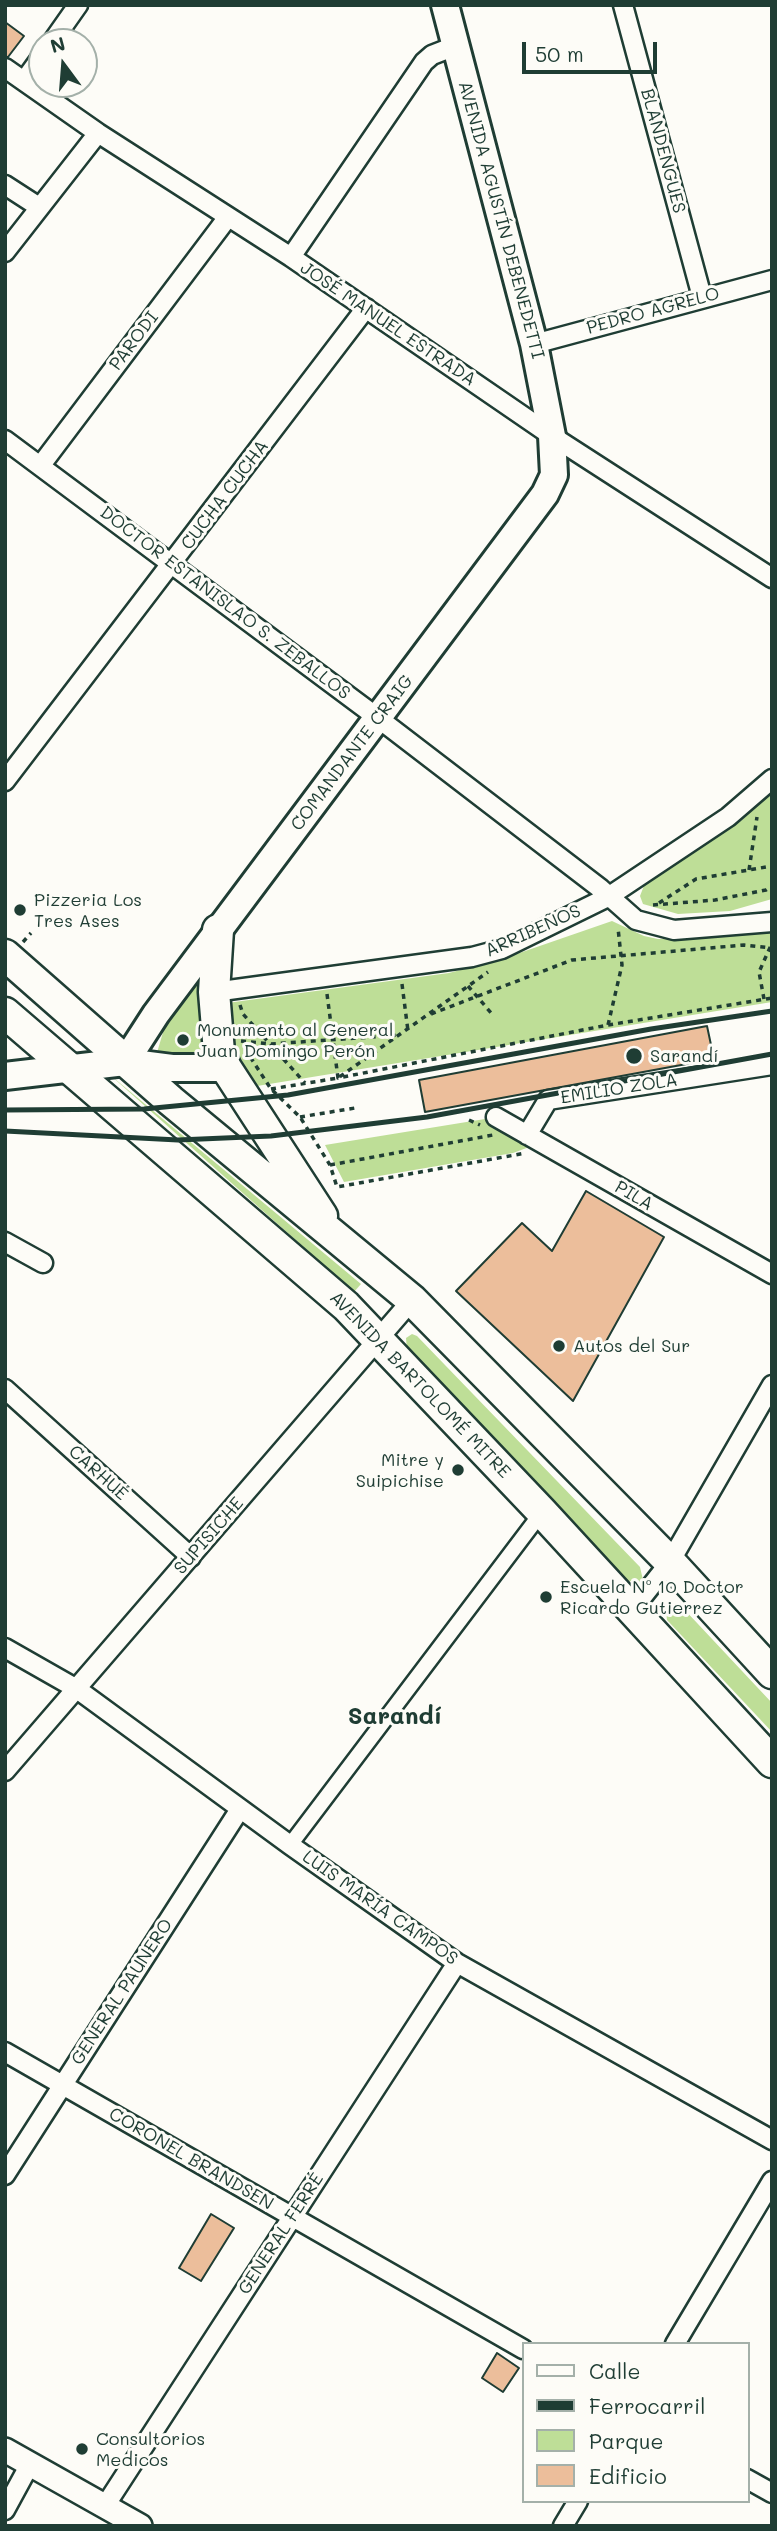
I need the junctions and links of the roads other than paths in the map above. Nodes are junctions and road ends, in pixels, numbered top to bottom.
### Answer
1 (78, 5) edge
2 (445, 5) edge
3 (623, 5) edge
4 (62, 28) edge
5 (455, 46) junction
6 (5, 68) edge
7 (28, 75) edge
8 (24, 81) junction
9 (98, 133) junction
10 (5, 185) edge
11 (39, 207) junction
12 (228, 217) junction
13 (5, 252) edge
14 (291, 257) junction
15 (772, 280) edge
16 (702, 297) junction
17 (366, 308) junction
18 (534, 344) junction
19 (552, 436) junction
20 (5, 440) edge
21 (41, 465) junction
22 (172, 565) junction
23 (772, 578) edge
24 (378, 718) junction
25 (772, 779) edge
26 (5, 781) edge
27 (608, 897) junction
28 (772, 922) edge
29 (218, 930) junction
30 (5, 955) edge
31 (225, 991) junction
32 (5, 1013) edge
33 (5, 1059) edge
34 (125, 1062) junction
35 (772, 1065) edge
36 (226, 1068) junction
37 (71, 1069) junction
38 (5, 1076) edge
39 (496, 1126) road end
40 (527, 1135) junction
41 (333, 1234) junction
42 (5, 1242) edge
43 (43, 1263) dead end
44 (772, 1275) edge
45 (412, 1300) junction
46 (378, 1338) junction
47 (772, 1385) edge
48 (5, 1389) edge
49 (542, 1512) junction
50 (191, 1557) junction
51 (670, 1562) junction
52 (632, 1610) junction
53 (5, 1648) edge
54 (772, 1672) edge
55 (77, 1689) junction
56 (772, 1762) edge
57 (5, 1771) edge
58 (240, 1809) junction
59 (290, 1845) junction
60 (457, 1963) junction
61 (5, 2052) edge
62 (62, 2085) junction
63 (772, 2140) edge
64 (5, 2175) edge
65 (772, 2181) edge
66 (292, 2217) junction
67 (676, 2342) edge
68 (522, 2348) edge
69 (5, 2449) edge
70 (30, 2464) junction
71 (749, 2480) edge
72 (772, 2493) edge
73 (577, 2503) edge
74 (105, 2506) junction
75 (5, 2510) edge
76 (140, 2526) edge
77 (563, 2526) edge

1 - 4 street
2 - 5 main road, AVENIDA AGUSTÍN DEBENEDETTI
3 - 16 street, BLANDENGUES
5 - 14 street
5 - 18 main road, AVENIDA AGUSTÍN DEBENEDETTI
6 - 8 street, JOSÉ MANUEL ESTRADA
7 - 8 street
8 - 9 street, JOSÉ MANUEL ESTRADA
9 - 11 street
9 - 12 street, JOSÉ MANUEL ESTRADA
10 - 11 street
11 - 13 street
12 - 14 street, JOSÉ MANUEL ESTRADA
12 - 21 street, PARODI
14 - 17 street, JOSÉ MANUEL ESTRADA
15 - 16 street, PEDRO AGRELO
16 - 18 street, PEDRO AGRELO
17 - 19 street, JOSÉ MANUEL ESTRADA
17 - 22 street, CUCHA CUCHA
18 - 19 main road, AVENIDA AGUSTÍN DEBENEDETTI
19 - 23 street, JOSÉ MANUEL ESTRADA
19 - 24 main road, COMANDANTE CRAIG
20 - 21 street, DOCTOR ESTANISLAO S. ZEBALLOS
21 - 22 street, DOCTOR ESTANISLAO S. ZEBALLOS
22 - 24 street, DOCTOR ESTANISLAO S. ZEBALLOS
22 - 26 street, CUCHA CUCHA
24 - 27 street, DOCTOR ESTANISLAO S. ZEBALLOS
24 - 29 main road, COMANDANTE CRAIG
25 - 27 street, ARRIBEÑOS
27 - 28 street, DOCTOR ESTANISLAO S. ZEBALLOS
27 - 31 street, ARRIBEÑOS
29 - 31 main road
29 - 34 main road, COMANDANTE CRAIG
30 - 34 main road
31 - 36 main road
32 - 37 main road, AVENIDA BARTOLOMÉ MITRE
33 - 37 main road
34 - 36 main road
34 - 37 main road
34 - 41 main road
35 - 40 street, EMILIO ZOLA
36 - 41 main road
37 - 38 main road
37 - 46 main road, AVENIDA BARTOLOMÉ MITRE
39 - 40 street, PILA
40 - 44 street, PILA
41 - 45 main road
42 - 43 street
45 - 46 street, SUPISICHE
45 - 51 main road
46 - 49 main road, AVENIDA BARTOLOMÉ MITRE
46 - 50 street, SUPISICHE
47 - 51 street
48 - 50 street, CARHUÉ
49 - 52 main road, AVENIDA BARTOLOMÉ MITRE
49 - 59 street
50 - 55 street, SUPISICHE
51 - 52 street
51 - 54 main road
52 - 56 main road, AVENIDA BARTOLOMÉ MITRE
53 - 55 street, LUIS MARÍA CAMPOS
55 - 57 street, SUPISICHE
55 - 58 street, LUIS MARÍA CAMPOS
58 - 59 street, LUIS MARÍA CAMPOS
58 - 62 street, GENERAL PAUNERO
59 - 60 street, LUIS MARÍA CAMPOS
60 - 63 street, LUIS MARÍA CAMPOS
60 - 66 street, GENERAL FERRÉ
61 - 62 street, CORONEL BRANDSEN
62 - 64 street, GENERAL PAUNERO
62 - 66 street, CORONEL BRANDSEN
65 - 67 street
66 - 68 street, CORONEL BRANDSEN
66 - 74 street, GENERAL FERRÉ
69 - 70 street
70 - 74 street
70 - 75 street
71 - 72 street
73 - 77 street
74 - 76 street

